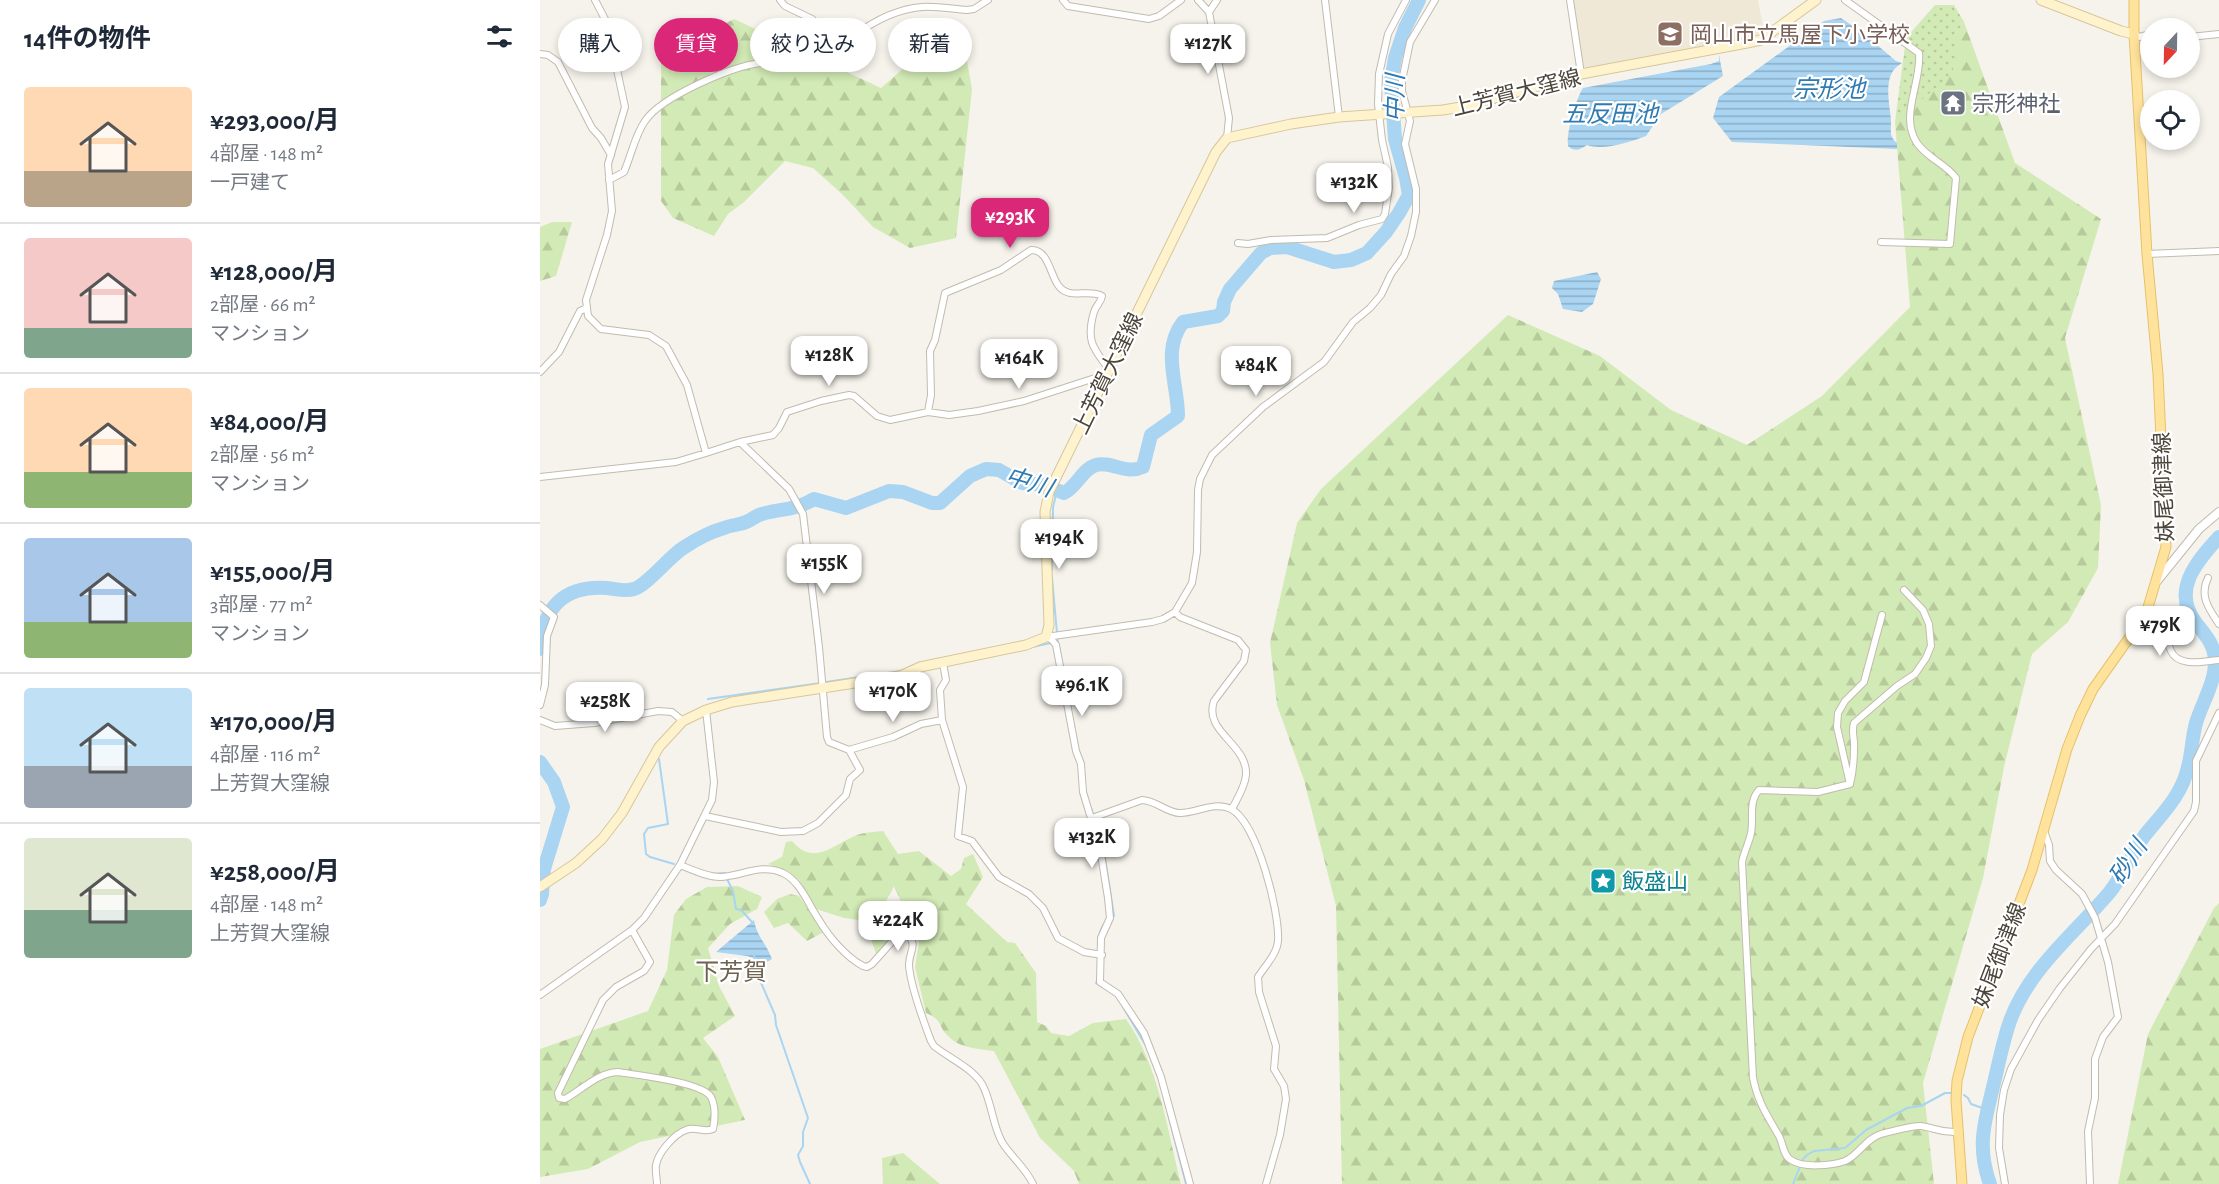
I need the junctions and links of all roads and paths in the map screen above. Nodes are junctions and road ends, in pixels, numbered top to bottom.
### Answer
1 (595, 0) edge
2 (780, 0) edge
3 (988, 0) edge
4 (1064, 0) edge
5 (1181, 0) edge
6 (1198, 0) edge
7 (1217, 0) edge
8 (1325, 0) edge
9 (1406, 0) edge
10 (1435, 0) edge
11 (1570, 0) edge
12 (1816, 0) edge
13 (1845, 0) edge
14 (2041, 0) edge
15 (2134, 0) edge
16 (1209, 12) junction
17 (810, 18) edge
18 (876, 22) edge
19 (2134, 34) junction
20 (2219, 34) edge
21 (2200, 36) edge
22 (2140, 37) edge
23 (540, 54) edge
24 (750, 65) edge
25 (1581, 74) junction
26 (1381, 114) junction
27 (1405, 114) junction
28 (1339, 117) junction
29 (1227, 138) junction
30 (611, 155) junction
31 (609, 180) junction
32 (1881, 242) dead end
33 (1238, 243) dead end
34 (2219, 251) edge
35 (2147, 254) junction
36 (587, 308) junction
37 (540, 372) edge
38 (1107, 373) junction
39 (928, 412) junction
40 (740, 442) junction
41 (706, 453) junction
42 (540, 477) edge
43 (2219, 512) edge
44 (2208, 578) dead end
45 (2157, 582) junction
46 (1904, 590) dead end
47 (540, 605) edge
48 (1175, 612) junction
49 (2146, 614) junction
50 (1882, 615) dead end
51 (2219, 624) edge
52 (1046, 636) junction
53 (2219, 660) edge
54 (943, 663) junction
55 (823, 687) junction
56 (540, 705) edge
57 (706, 710) junction
58 (2219, 713) edge
59 (540, 720) edge
60 (942, 720) junction
61 (683, 721) junction
62 (849, 750) junction
63 (1850, 784) junction
64 (1232, 809) junction
65 (705, 816) junction
66 (1093, 818) junction
67 (2043, 830) junction
68 (680, 866) junction
69 (540, 887) edge
70 (632, 930) junction
71 (2101, 941) junction
72 (1100, 955) junction
73 (540, 995) edge
74 (1957, 1132) junction
75 (657, 1184) edge
76 (1033, 1184) edge
77 (1190, 1184) edge
78 (1266, 1184) edge
79 (1962, 1184) edge
80 (2005, 1184) edge
81 (2090, 1184) edge

1 - 30 street
2 - 17 street
3 - 18 street
4 - 5 street
6 - 16 street
7 - 16 street
8 - 28 street
9 - 26 street
10 - 27 street
11 - 25 street
12 - 25 main road, 上芳賀大窪線
13 - 32 street
14 - 19 main road
15 - 19 main road, 妹尾御津線
16 - 29 street
19 - 22 street
19 - 35 main road, 妹尾御津線
20 - 21 street
23 - 30 street
24 - 31 street
25 - 27 main road, 上芳賀大窪線
26 - 27 main road, 上芳賀大窪線
26 - 28 main road, 上芳賀大窪線
26 - 33 street
27 - 48 street
28 - 29 main road, 上芳賀大窪線
29 - 38 main road, 上芳賀大窪線
30 - 31 street
31 - 36 street
34 - 35 street
35 - 45 main road, 妹尾御津線
36 - 37 street
36 - 41 street
38 - 39 street
38 - 39 street
38 - 52 main road, 上芳賀大窪線
39 - 40 street
40 - 41 street
40 - 55 street
41 - 42 street
43 - 45 street
44 - 51 street
45 - 49 main road, 妹尾御津線
46 - 63 street
47 - 56 street
48 - 52 street
48 - 64 street
49 - 53 street
49 - 67 main road, 妹尾御津線
50 - 63 street
52 - 54 main road
52 - 66 street
54 - 55 main road
54 - 60 street
55 - 57 main road
55 - 62 street
57 - 61 main road
57 - 65 street
58 - 71 street
59 - 61 street
60 - 62 street
60 - 72 street
61 - 69 main road
62 - 65 street
63 - 74 street
64 - 66 street
64 - 78 street
65 - 68 street
66 - 72 street
67 - 71 street
67 - 74 main road, 妹尾御津線
68 - 70 street
68 - 76 street
70 - 73 street
70 - 75 street
71 - 80 street
71 - 81 street
72 - 77 street
74 - 79 main road, 妹尾御津線

